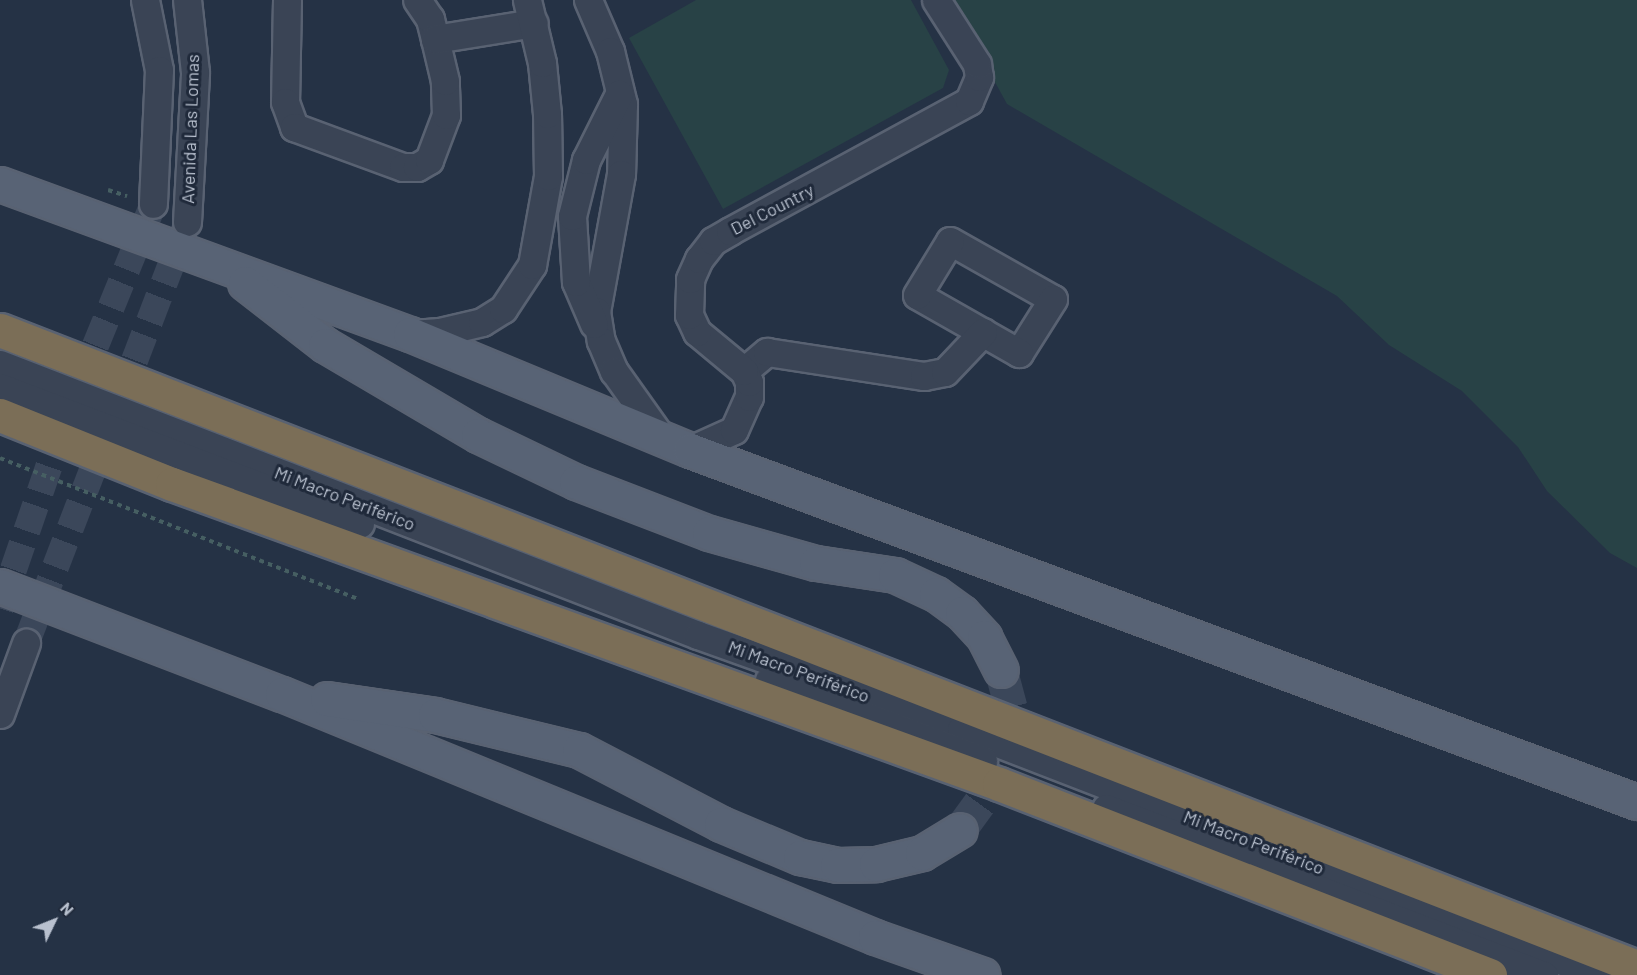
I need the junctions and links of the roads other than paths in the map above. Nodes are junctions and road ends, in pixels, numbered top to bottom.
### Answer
1 (145, 0) edge
2 (187, 0) edge
3 (287, 0) edge
4 (417, 0) edge
5 (588, 0) edge
6 (936, 0) edge
7 (530, 12) edge
8 (435, 39) junction
9 (620, 91) junction
10 (0, 184) edge
11 (153, 204) tunnel mouth
12 (187, 222) tunnel mouth
13 (542, 223) junction
14 (573, 231) junction
15 (218, 262) junction
16 (0, 330) edge
17 (983, 332) junction
18 (410, 334) junction
19 (601, 339) junction
20 (0, 364) edge
21 (744, 371) junction
22 (0, 387) edge
23 (0, 415) edge
24 (677, 446) junction
25 (0, 586) edge
26 (26, 643) tunnel mouth
27 (1001, 670) tunnel mouth
28 (282, 693) junction
29 (0, 714) edge
30 (1637, 802) edge
31 (960, 830) tunnel mouth
32 (1424, 950) junction
33 (1637, 967) edge
34 (983, 975) edge
35 (1452, 975) edge
36 (1490, 975) edge
37 (1544, 975) edge
38 (1599, 975) edge

1 - 11 street, Avenida Las Lomas
2 - 12 street, Avenida Las Lomas
3 - 8 street
4 - 8 street
5 - 9 street
6 - 21 street, Del Country
7 - 8 street
7 - 13 street
9 - 14 street
9 - 19 street
10 - 15 main road
13 - 14 street
13 - 18 street
14 - 19 street
15 - 18 main road
15 - 27 main road
16 - 33 highway
17 - 17 street
17 - 21 street
18 - 24 main road
19 - 24 street
20 - 38 street, Mi Macro Periférico
21 - 24 street
22 - 37 street, Mi Macro Periférico
23 - 32 highway
24 - 30 main road
25 - 28 main road
26 - 29 street
28 - 31 main road
28 - 34 main road
32 - 35 highway
32 - 36 highway

